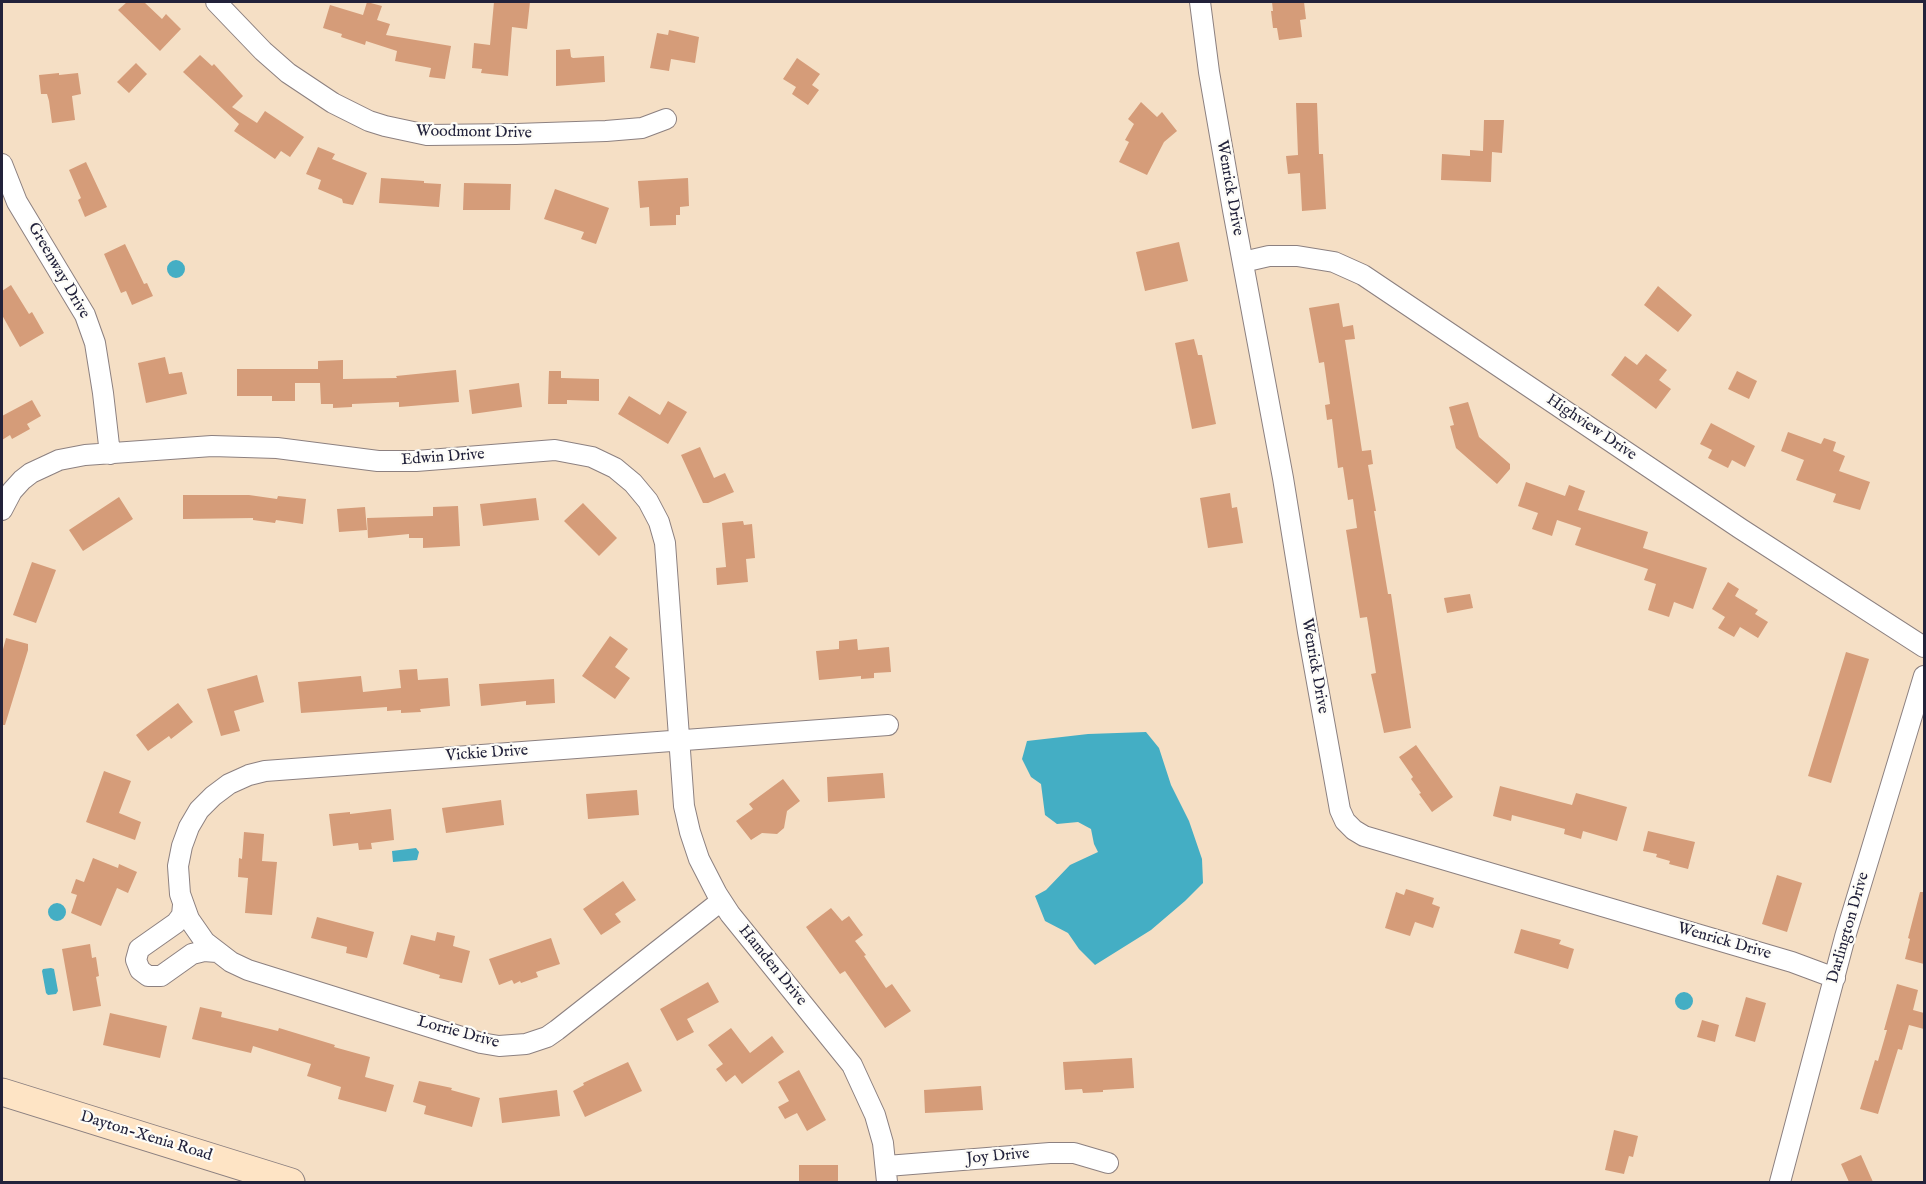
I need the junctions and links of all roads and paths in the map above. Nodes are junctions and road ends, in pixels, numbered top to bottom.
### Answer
1 (216, 2) edge
2 (1200, 2) edge
3 (666, 119) dead end
4 (2, 164) edge
5 (1243, 262) junction
6 (110, 454) junction
7 (2, 510) edge
8 (1924, 647) edge
9 (1924, 676) edge
10 (888, 724) dead end
11 (679, 740) junction
12 (721, 901) junction
13 (183, 905) junction
14 (217, 952) junction
15 (1835, 978) junction
16 (2, 1092) edge
17 (1108, 1163) dead end
18 (887, 1174) edge
19 (291, 1182) edge
20 (1780, 1182) edge

1 - 3 street, Woodmont Drive
2 - 5 street, Wenrick Drive
4 - 6 street, Greenway Drive
5 - 8 street, Highview Drive
5 - 15 street, Wenrick Drive
6 - 7 street, Edwin Drive
6 - 11 street, Edwin Drive
9 - 15 street, Darlington Drive
10 - 11 street, Vickie Drive
11 - 12 street, Hamden Drive
11 - 13 street, Vickie Drive
12 - 14 street, Lorrie Drive
12 - 18 street, Hamden Drive
13 - 14 street, Lorrie Drive
13 - 14 street
15 - 20 street, Darlington Drive
16 - 19 main road, Dayton-Xenia Road
17 - 18 street, Joy Drive

